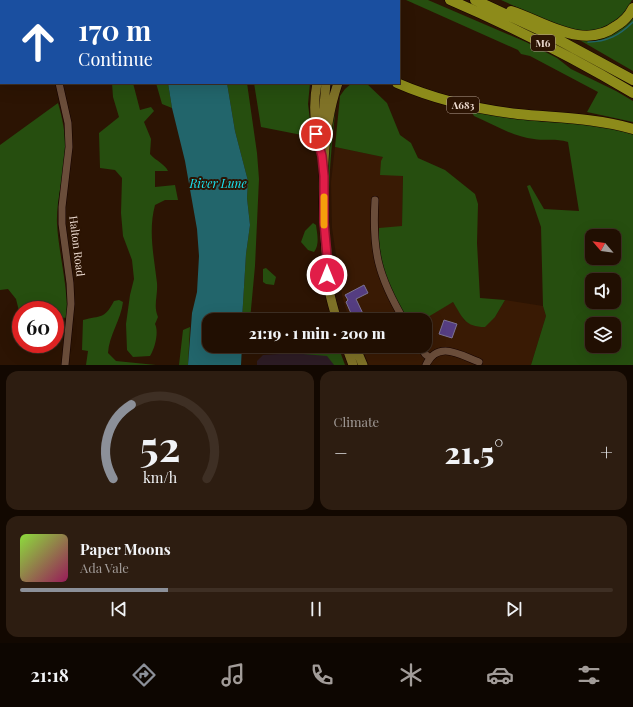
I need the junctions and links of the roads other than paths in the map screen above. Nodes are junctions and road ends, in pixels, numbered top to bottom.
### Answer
1 (450, 0) edge
2 (478, 1) edge
3 (633, 8) edge
4 (400, 77) edge
5 (633, 80) edge
6 (58, 84) edge
7 (317, 84) edge
8 (326, 84) edge
9 (331, 84) edge
10 (338, 84) edge
11 (400, 84) edge
12 (633, 93) edge
13 (432, 97) junction
14 (323, 105) junction
15 (633, 129) edge
16 (322, 156) junction
17 (324, 176) junction
18 (375, 200) dead end
19 (327, 256) junction
20 (335, 313) edge
21 (341, 313) edge
22 (400, 313) edge
23 (349, 353) edge
24 (354, 353) edge
25 (357, 353) edge
26 (424, 353) edge
27 (430, 358) junction
28 (478, 362) dead end
29 (65, 365) edge
30 (353, 365) edge
31 (357, 365) edge
32 (363, 365) edge
33 (426, 365) edge

1 - 12 highway, M6
2 - 3 highway
2 - 5 highway, M6
4 - 13 highway, A683
6 - 29 street, Halton Road
7 - 16 main road
8 - 14 main road
9 - 14 main road
10 - 17 main road
11 - 13 highway, A683
13 - 15 highway, A683
14 - 16 main road
16 - 17 main road
17 - 19 main road
18 - 22 street
19 - 20 main road
19 - 21 main road
23 - 30 main road
24 - 31 main road
25 - 32 main road
26 - 27 street
27 - 28 street
27 - 33 street

